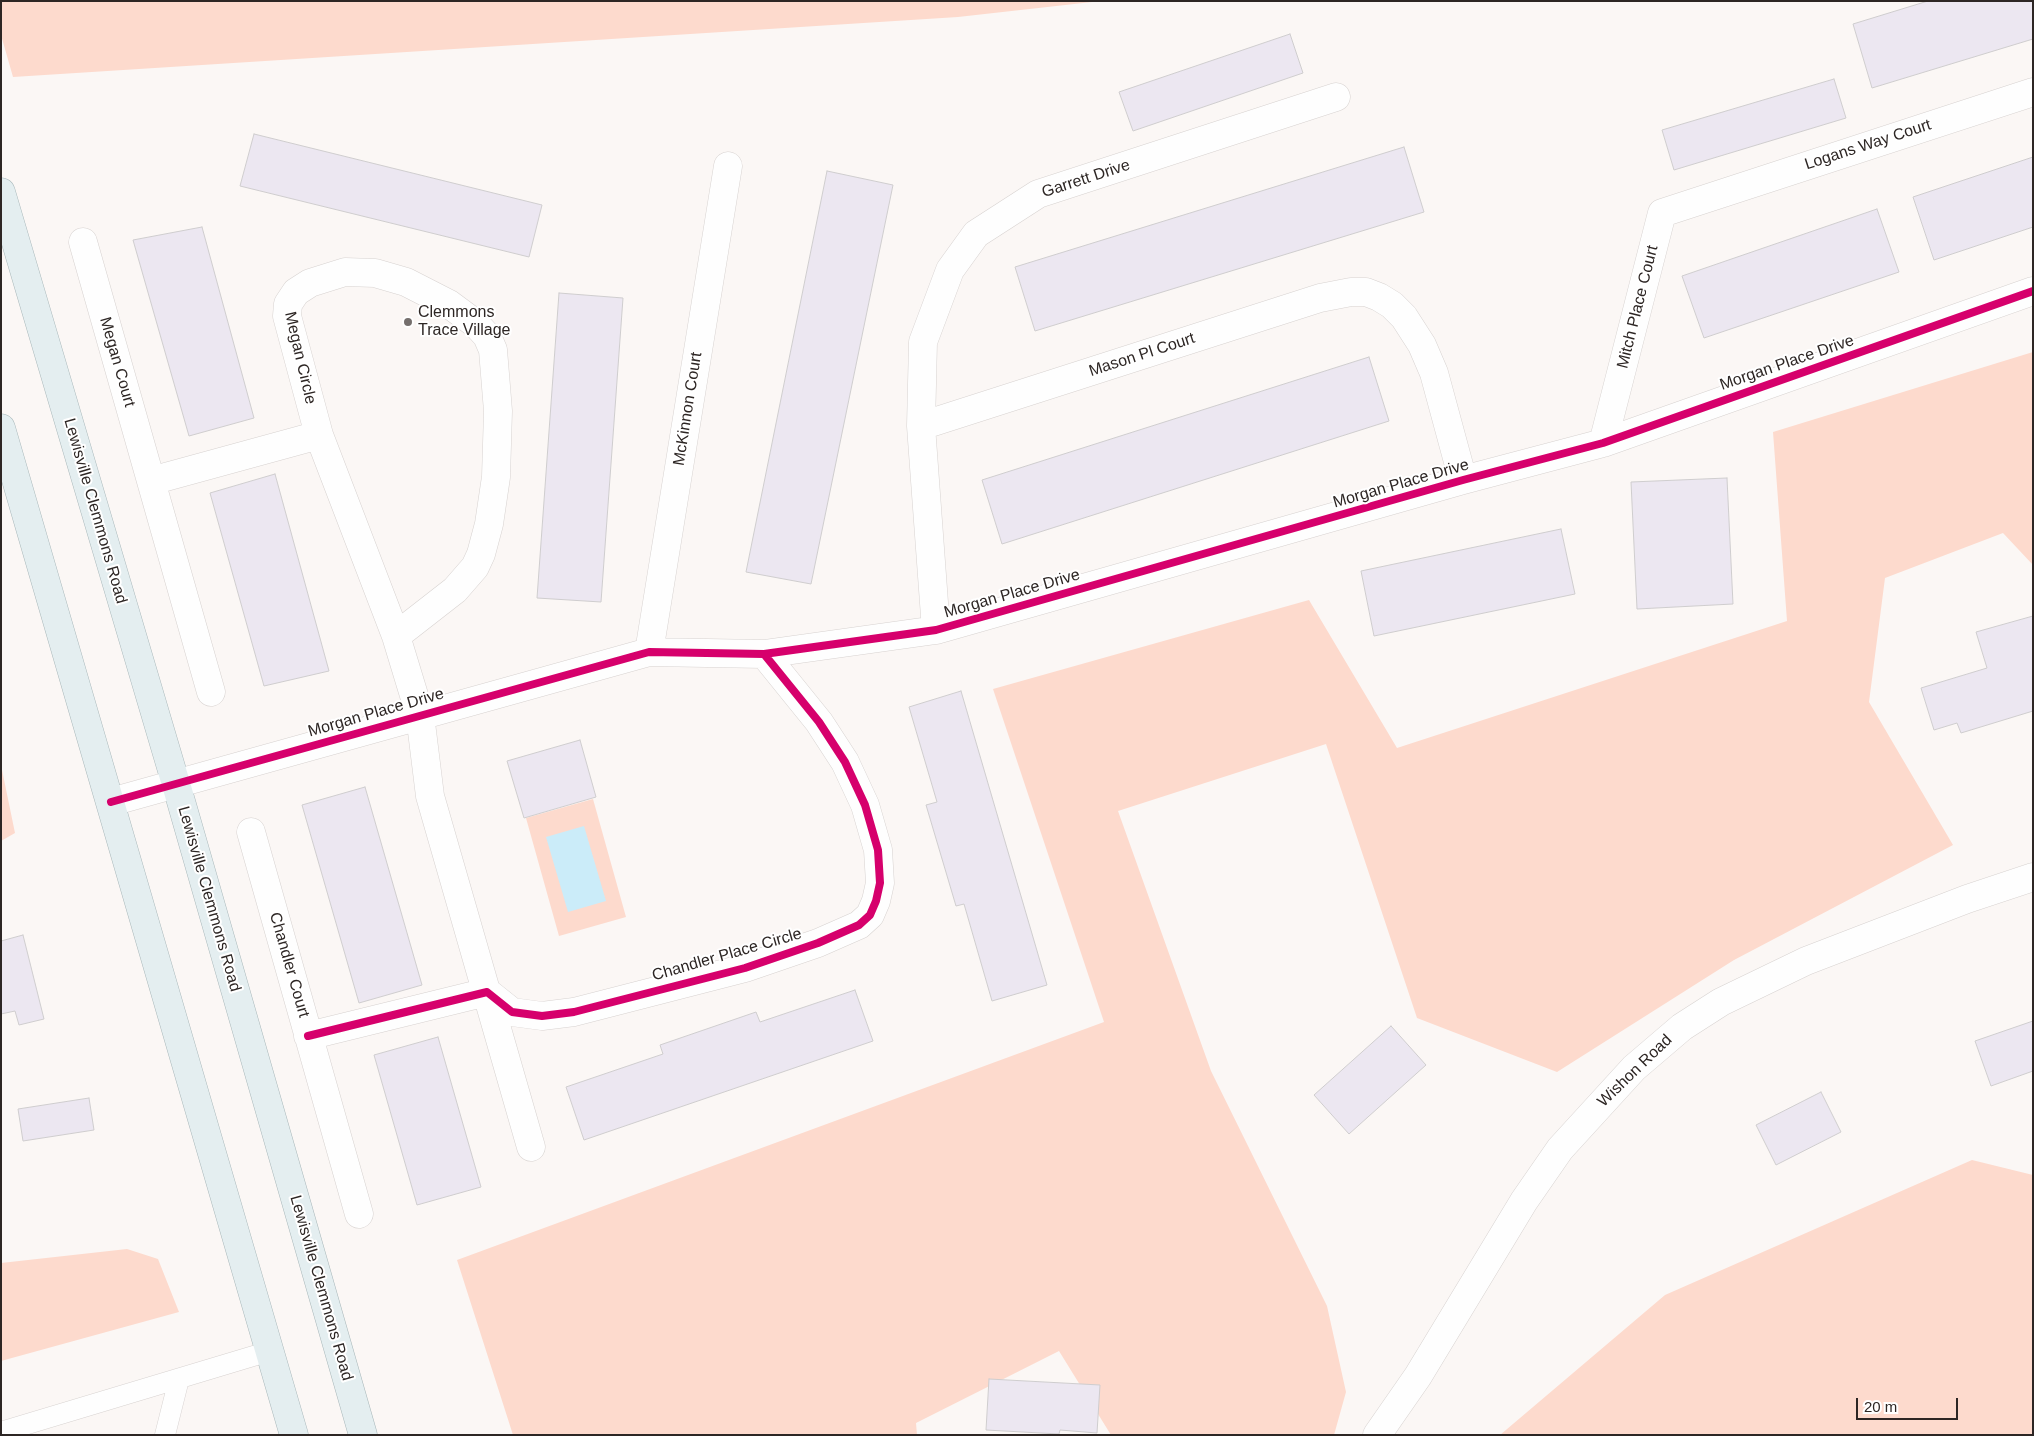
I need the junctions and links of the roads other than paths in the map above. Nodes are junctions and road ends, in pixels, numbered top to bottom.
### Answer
1 (2033, 92) edge
2 (1336, 97) dead end
3 (728, 166) dead end
4 (1, 192) edge
5 (1702, 198) joint
6 (83, 242) dead end
7 (2033, 291) edge
8 (921, 426) junction
9 (1, 428) edge
10 (319, 435) junction
11 (1603, 443) junction
12 (1463, 480) junction
13 (150, 481) junction
14 (936, 630) junction
15 (396, 636) junction
16 (649, 652) junction
17 (764, 654) junction
18 (211, 692) dead end
19 (420, 715) junction
20 (176, 784) junction
21 (111, 802) junction
22 (252, 832) dead end
23 (2033, 877) edge
24 (487, 992) junction
25 (308, 1036) junction
26 (531, 1147) dead end
27 (359, 1214) dead end
28 (270, 1351) junction
29 (180, 1379) junction
30 (1, 1432) edge
31 (165, 1435) edge
32 (294, 1435) edge
33 (363, 1435) edge
34 (1377, 1435) edge

1 - 5 street, Logans Way Court
2 - 8 street, Garrett Drive
3 - 16 street, McKinnon Court
4 - 20 main road, Lewisville Clemmons Road
5 - 11 street, Mitch Place Court
6 - 13 street, Megan Court
7 - 11 street, Morgan Place Drive
8 - 12 street, Mason Pl Court
8 - 14 street, Garrett Drive
9 - 21 main road
10 - 13 street
10 - 15 street, Megan Circle
10 - 15 street, Megan Circle
11 - 12 street, Morgan Place Drive
12 - 14 street, Morgan Place Drive
13 - 18 street, Megan Court
14 - 17 street, Morgan Place Drive
15 - 19 street, Megan Circle
16 - 17 street
16 - 19 street, Morgan Place Drive
17 - 24 street, Chandler Place Circle
19 - 20 street, Morgan Place Drive
19 - 24 street
20 - 21 street, Morgan Place Drive
20 - 33 main road, Lewisville Clemmons Road
21 - 28 main road
22 - 25 street, Chandler Court
23 - 34 street, Wishon Road
24 - 25 street
24 - 26 street
25 - 27 street, Chandler Court
28 - 29 lane
28 - 32 main road
29 - 30 lane
29 - 31 lane

